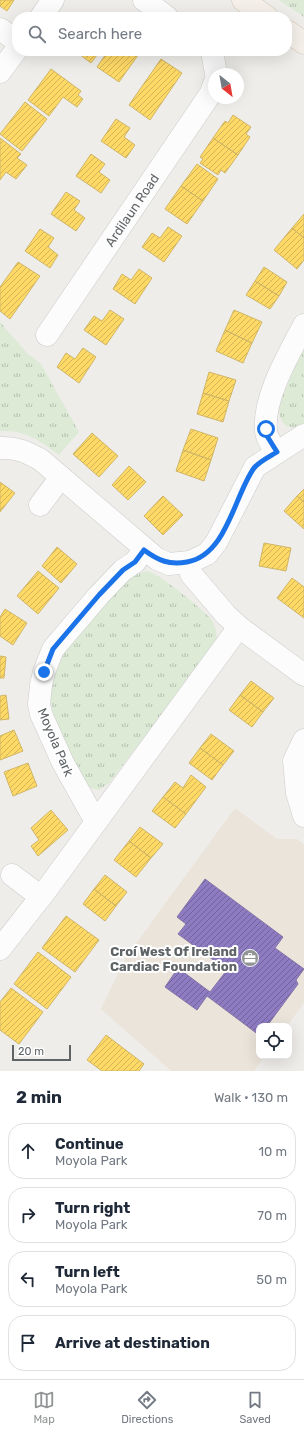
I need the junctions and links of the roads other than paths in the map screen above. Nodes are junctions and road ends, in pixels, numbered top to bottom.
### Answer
1 (53, 0) edge
2 (144, 0) edge
3 (243, 0) edge
4 (45, 12) edge
5 (160, 12) edge
6 (261, 12) edge
7 (0, 29) edge
8 (292, 35) edge
9 (12, 37) edge
10 (304, 43) edge
11 (12, 56) edge
12 (213, 56) edge
13 (215, 68) edge
14 (0, 72) edge
15 (208, 97) edge
16 (304, 326) edge
17 (47, 335) dead end
18 (304, 435) edge
19 (0, 448) edge
20 (277, 452) junction
21 (61, 477) junction
22 (40, 505) dead end
23 (144, 550) junction
24 (190, 562) junction
25 (239, 627) junction
26 (304, 675) edge
27 (304, 740) edge
28 (304, 816) edge
29 (96, 822) junction
30 (12, 875) dead end
31 (44, 893) junction
32 (0, 949) edge

1 - 4 street
2 - 5 street
3 - 6 main road
7 - 9 street
8 - 10 main road
11 - 14 street
12 - 13 street
15 - 17 street, Ardilaun Road
16 - 20 street
18 - 20 street
19 - 21 street
20 - 24 street
21 - 22 street
21 - 23 street
23 - 24 street
23 - 29 street, Moyola Park
24 - 25 street
25 - 26 street
25 - 29 street
27 - 28 street
29 - 31 street
30 - 31 street
31 - 32 street

